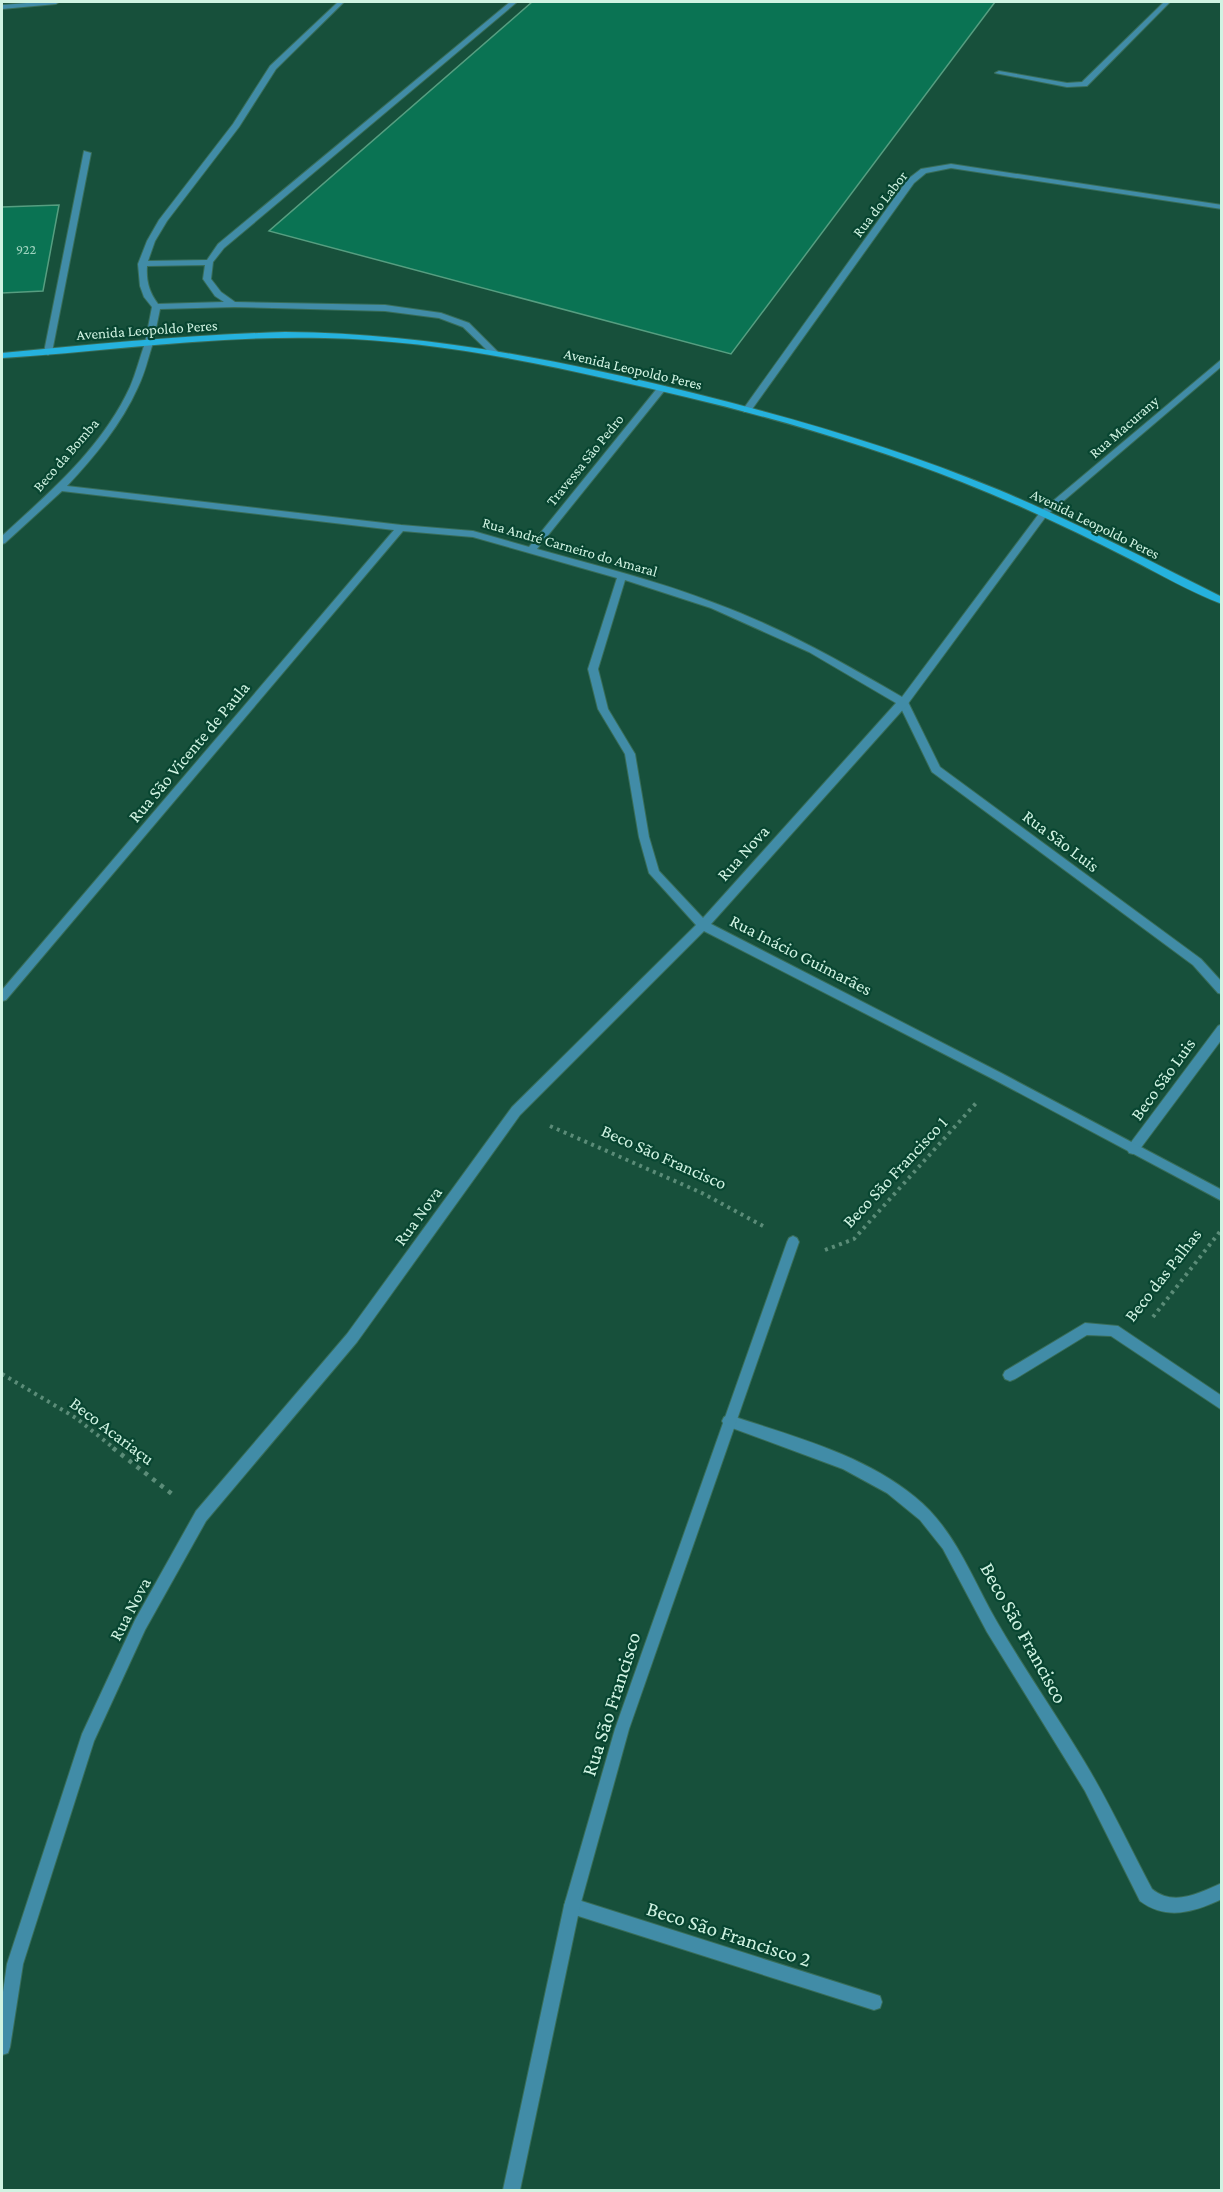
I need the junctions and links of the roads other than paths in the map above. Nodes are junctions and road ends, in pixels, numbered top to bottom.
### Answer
1 (56, 2) edge
2 (341, 2) edge
3 (514, 2) edge
4 (1167, 2) edge
5 (2, 7) edge
6 (999, 73) dead end
7 (87, 153) dead end
8 (1221, 207) edge
9 (209, 262) junction
10 (142, 264) junction
11 (234, 304) junction
12 (156, 307) junction
13 (149, 342) junction
14 (48, 352) junction
15 (494, 352) junction
16 (2, 356) edge
17 (1221, 361) edge
18 (662, 388) junction
19 (747, 411) junction
20 (61, 488) junction
21 (1044, 513) junction
22 (401, 528) junction
23 (2, 541) edge
24 (531, 550) junction
25 (622, 576) junction
26 (1221, 601) edge
27 (903, 702) junction
28 (703, 925) junction
29 (1221, 990) edge
30 (2, 997) edge
31 (1221, 1029) edge
32 (1133, 1149) junction
33 (1221, 1196) edge
34 (793, 1242) road end
35 (1010, 1375) dead end
36 (1221, 1404) edge
37 (729, 1421) junction
38 (1221, 1891) edge
39 (572, 1906) junction
40 (8, 1964) edge
41 (874, 2002) dead end
42 (2, 2047) edge
43 (511, 2190) edge

1 - 5 street
2 - 10 street
3 - 9 street
4 - 6 street
7 - 14 street
8 - 19 street, Rua do Labor
9 - 10 street
9 - 11 street
10 - 12 street
11 - 12 street
11 - 15 street
12 - 13 street, Beco da Bomba
13 - 14 street, Avenida Leopoldo Peres
13 - 15 street, Avenida Leopoldo Peres
13 - 20 street, Beco da Bomba
14 - 16 street, Avenida Leopoldo Peres
15 - 18 street, Avenida Leopoldo Peres
17 - 21 street, Rua Macurany
18 - 19 street, Avenida Leopoldo Peres
18 - 24 street, Travessa São Pedro
19 - 21 street, Avenida Leopoldo Peres
20 - 22 street, Rua André Carneiro do Amaral
20 - 23 street, Beco da Bomba
21 - 26 street, Avenida Leopoldo Peres
21 - 27 street, Rua Nova
22 - 24 street, Rua André Carneiro do Amaral
22 - 30 street, Rua São Vicente de Paula
24 - 25 street, Rua André Carneiro do Amaral
25 - 27 street, Rua André Carneiro do Amaral
25 - 28 street, Rua Inácio Guimarães
27 - 28 street, Rua Nova
27 - 29 street, Rua São Luis
28 - 32 street, Rua Inácio Guimarães
28 - 40 street, Rua Nova
31 - 32 street, Beco São Luis
32 - 33 street, Rua Inácio Guimarães
34 - 37 street, Rua São Francisco
35 - 36 street, Beco das Palhas
37 - 38 street, Beco São Francisco
37 - 39 street, Rua São Francisco
39 - 41 street, Beco São Francisco 2
39 - 43 street, Rua São Francisco
40 - 42 street, Rua Nova

